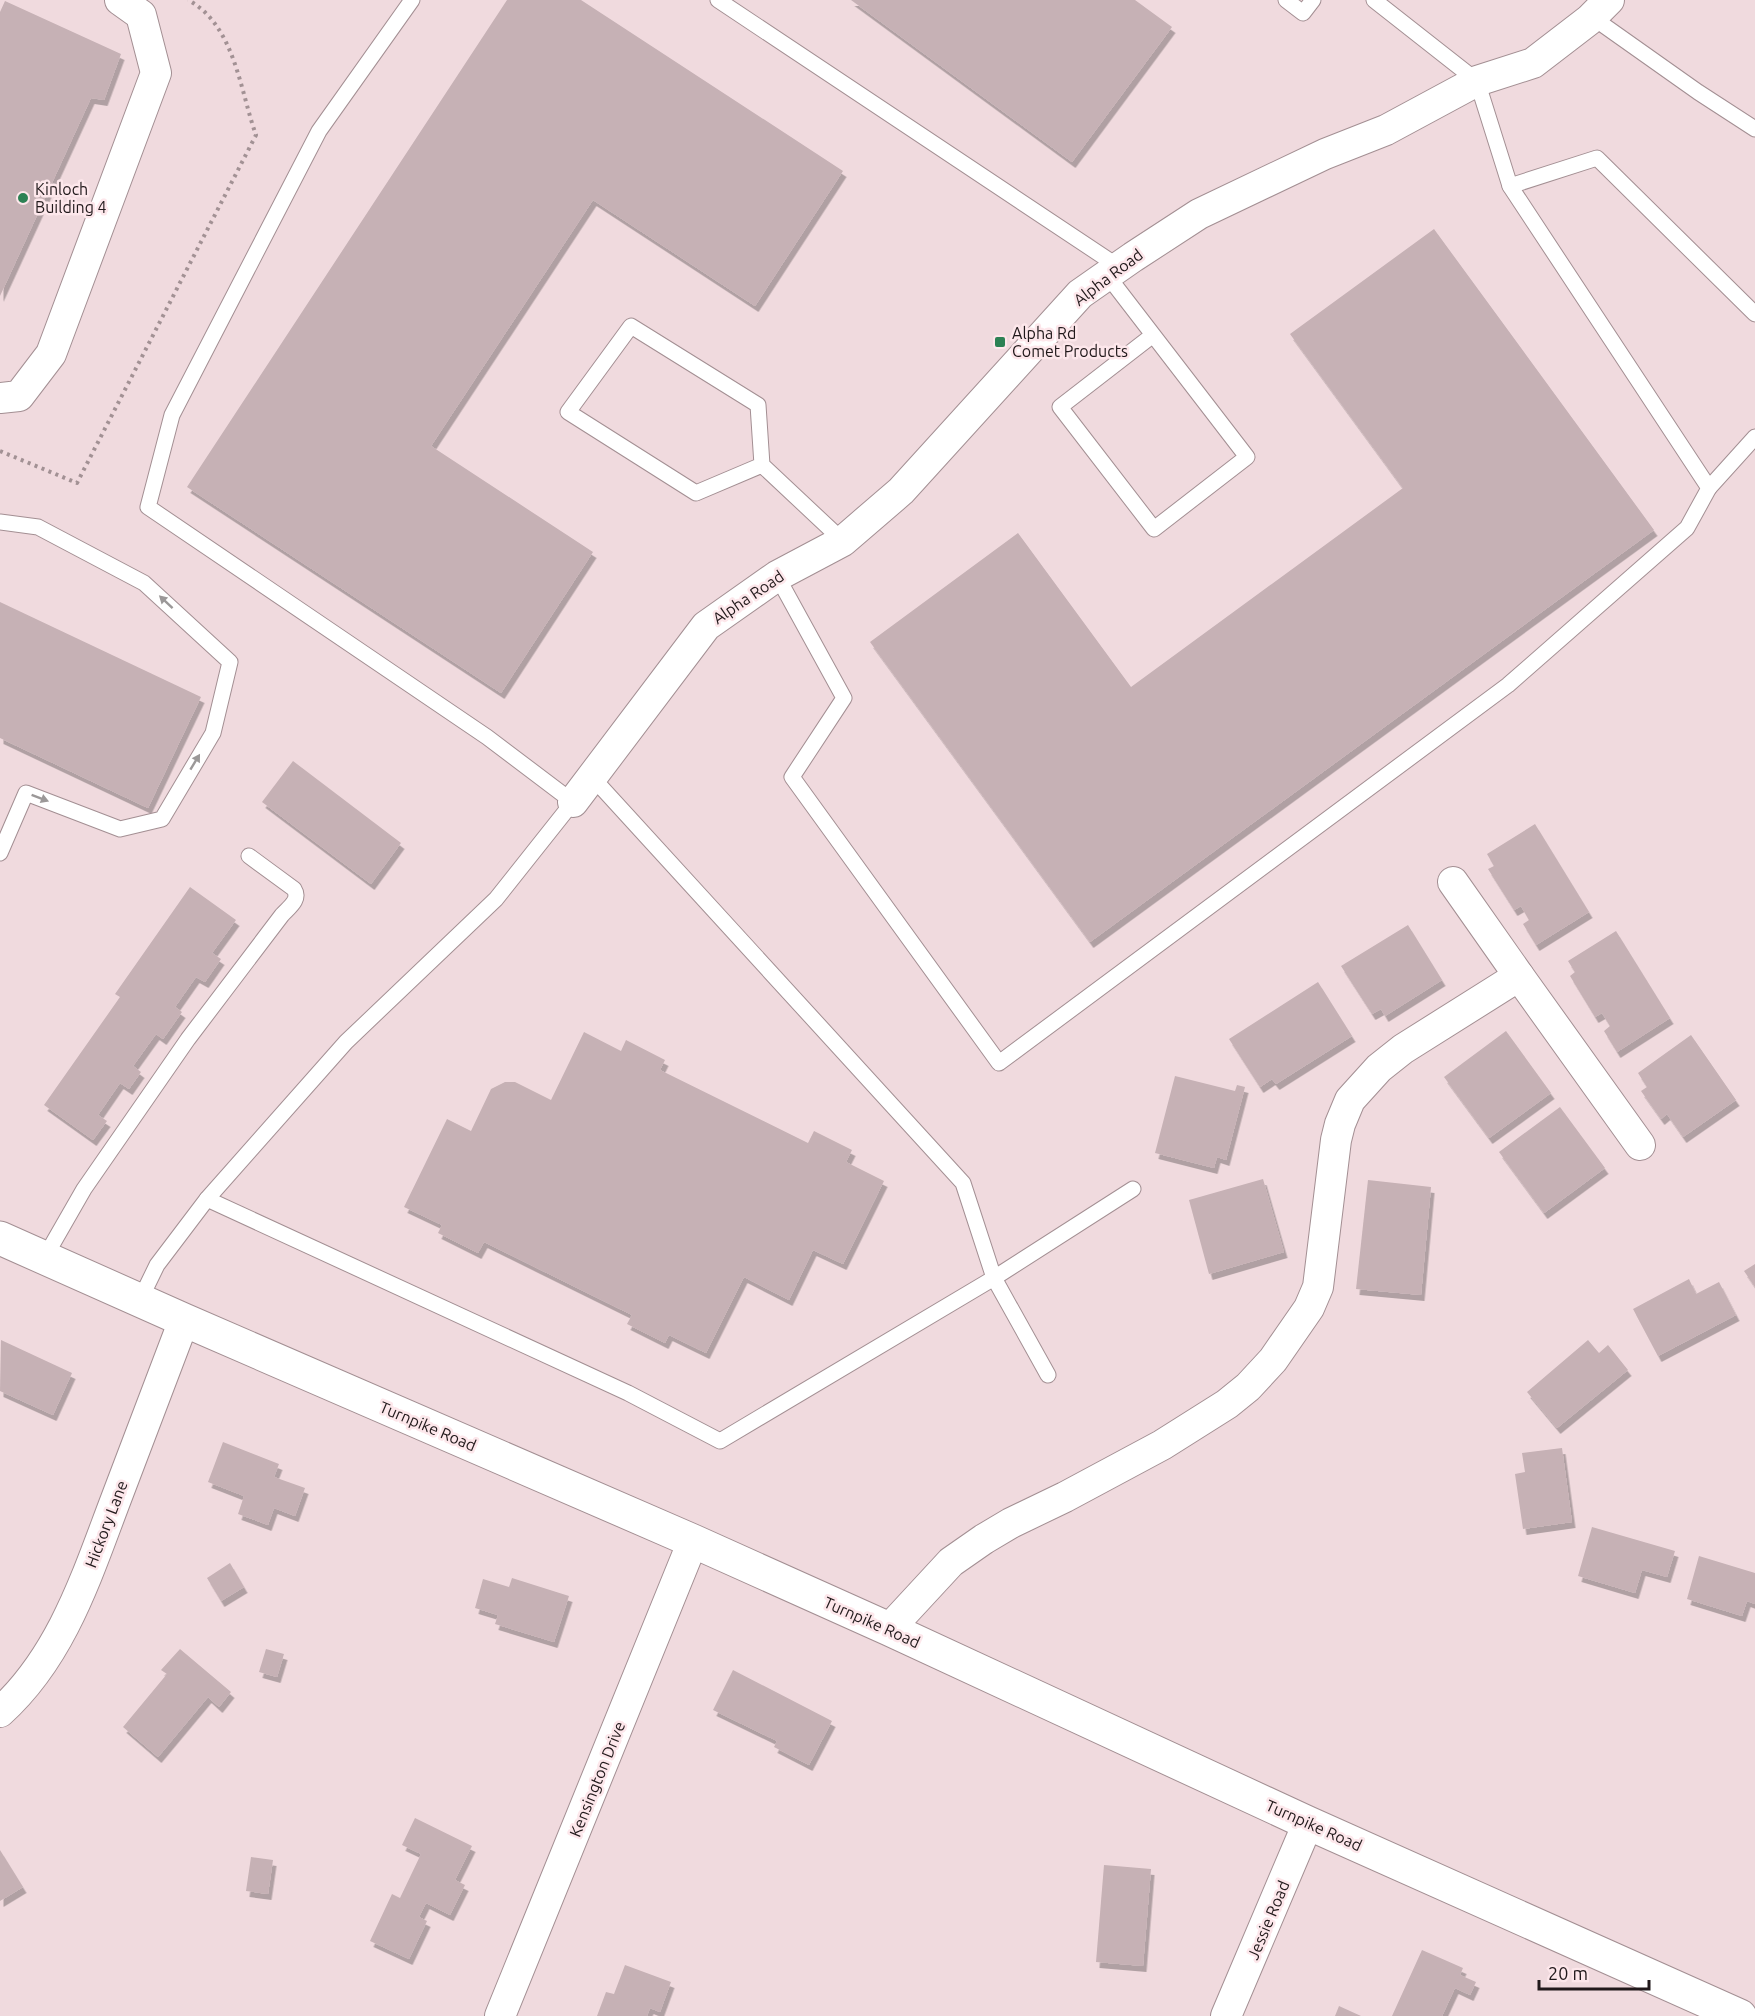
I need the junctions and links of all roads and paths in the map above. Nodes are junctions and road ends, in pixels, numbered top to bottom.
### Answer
1 (120, 0) edge
2 (188, 0) edge
3 (412, 0) edge
4 (718, 0) edge
5 (1286, 0) edge
6 (1313, 0) edge
7 (1374, 0) edge
8 (1601, 8) edge
9 (1477, 81) junction
10 (1755, 129) edge
11 (1510, 186) junction
12 (1113, 271) junction
13 (1755, 314) edge
14 (1153, 335) junction
15 (0, 398) edge
16 (1755, 437) edge
17 (0, 451) edge
18 (762, 465) junction
19 (1709, 488) junction
20 (0, 522) edge
21 (843, 541) junction
22 (777, 576) junction
23 (592, 777) junction
24 (573, 802) junction
25 (0, 853) edge
26 (249, 855) dead end
27 (1453, 882) dead end
28 (1519, 976) junction
29 (1640, 1145) dead end
30 (1133, 1189) dead end
31 (207, 1199) junction
32 (0, 1238) edge
33 (45, 1257) junction
34 (994, 1278) junction
35 (140, 1300) junction
36 (184, 1320) junction
37 (1048, 1375) dead end
38 (693, 1541) junction
39 (889, 1629) junction
40 (0, 1712) edge
41 (1308, 1823) junction
42 (500, 2016) edge
43 (1226, 2016) edge
44 (1740, 2016) edge

1 - 15 street
2 - 17 path
3 - 24 lane
4 - 12 lane
5 - 6 lane
7 - 9 lane
8 - 9 street, Alpha Road
8 - 10 lane
9 - 11 lane
9 - 12 street, Alpha Road
11 - 13 lane
11 - 19 lane
12 - 14 lane
12 - 21 street, Alpha Road
14 - 14 lane
16 - 19 lane
18 - 18 lane
18 - 21 lane
19 - 22 lane
25 -> 20 lane
21 - 22 street, Alpha Road
22 - 23 street, Alpha Road
23 - 24 street, Alpha Road
23 - 34 lane
24 - 31 lane
26 - 33 lane
27 - 28 street
28 - 29 street
28 - 39 street
30 - 34 lane
31 - 34 lane
31 - 35 lane
32 - 33 main road, Turnpike Road
33 - 35 main road, Turnpike Road
34 - 37 lane
35 - 36 main road, Turnpike Road
36 - 38 main road, Turnpike Road
36 - 40 street, Hickory Lane
38 - 39 main road, Turnpike Road
38 - 42 street, Kensington Drive
39 - 41 main road, Turnpike Road
41 - 43 street, Jessie Road
41 - 44 main road, Turnpike Road

